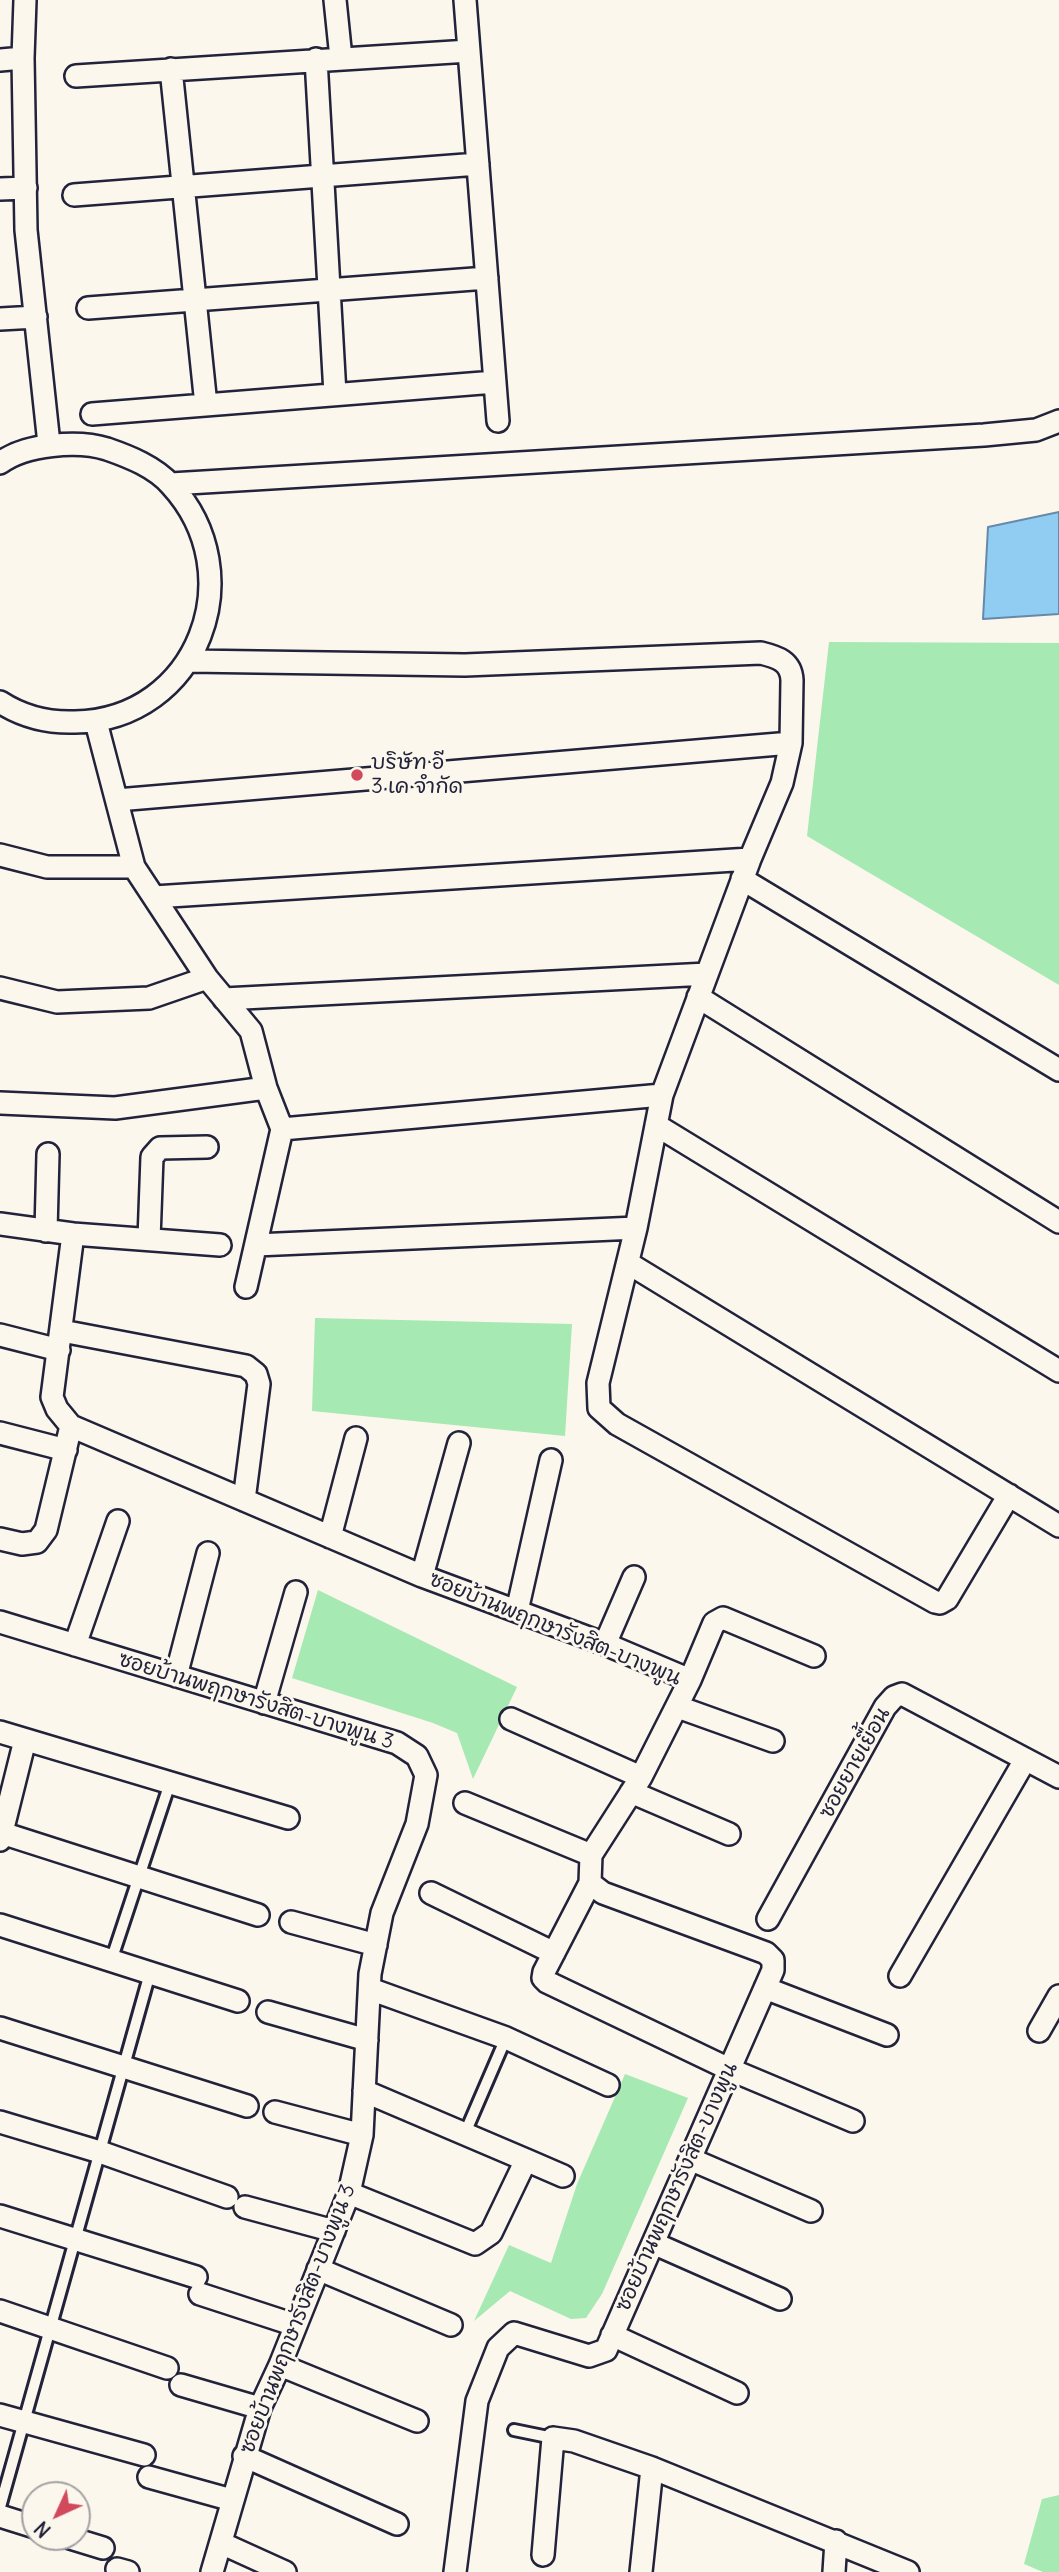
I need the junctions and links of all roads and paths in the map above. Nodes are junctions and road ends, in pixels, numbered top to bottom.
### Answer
1 (25, 0) edge
2 (335, 0) edge
3 (465, 0) edge
4 (469, 51) junction
5 (23, 58) junction
6 (341, 58) junction
7 (0, 60) edge
8 (316, 60) junction
9 (171, 69) junction
10 (76, 76) dead end
11 (478, 164) junction
12 (322, 176) junction
13 (183, 187) junction
14 (26, 188) junction
15 (0, 189) edge
16 (74, 195) dead end
17 (487, 278) junction
18 (329, 289) junction
19 (195, 299) junction
20 (88, 308) dead end
21 (36, 317) junction
22 (0, 319) edge
23 (495, 382) junction
24 (335, 394) junction
25 (206, 405) junction
26 (92, 414) dead end
27 (498, 421) dead end
28 (1059, 421) edge
29 (49, 444) junction
30 (0, 463) edge
31 (171, 484) junction
32 (189, 660) junction
33 (0, 702) edge
34 (96, 722) junction
35 (791, 743) junction
36 (117, 800) junction
37 (0, 855) edge
38 (134, 867) junction
39 (746, 869) junction
40 (154, 897) junction
41 (707, 974) junction
42 (207, 978) junction
43 (0, 988) edge
44 (698, 997) junction
45 (224, 999) junction
46 (1059, 1070) edge
47 (266, 1088) junction
48 (662, 1095) junction
49 (0, 1103) edge
50 (656, 1125) junction
51 (282, 1129) junction
52 (207, 1147) dead end
53 (48, 1154) dead end
54 (1059, 1222) edge
55 (0, 1224) edge
56 (636, 1228) junction
57 (46, 1230) junction
58 (73, 1234) junction
59 (149, 1239) junction
60 (219, 1245) dead end
61 (256, 1245) junction
62 (628, 1263) junction
63 (246, 1287) dead end
64 (0, 1335) edge
65 (60, 1340) junction
66 (1059, 1371) edge
67 (71, 1426) junction
68 (0, 1433) edge
69 (356, 1438) dead end
70 (459, 1443) dead end
71 (66, 1450) junction
72 (551, 1460) dead end
73 (1009, 1495) junction
74 (244, 1500) junction
75 (118, 1521) dead end
76 (1059, 1526) edge
77 (330, 1536) junction
78 (0, 1539) edge
79 (208, 1553) dead end
80 (422, 1576) junction
81 (634, 1577) dead end
82 (296, 1592) dead end
83 (517, 1611) junction
84 (0, 1622) edge
85 (605, 1644) junction
86 (75, 1645) junction
87 (814, 1656) dead end
88 (176, 1676) junction
89 (690, 1680) junction
90 (264, 1703) junction
91 (678, 1707) junction
92 (511, 1719) dead end
93 (0, 1732) edge
94 (25, 1740) junction
95 (773, 1741) dead end
96 (1025, 1760) junction
97 (1059, 1777) edge
98 (170, 1783) junction
99 (636, 1784) junction
100 (465, 1803) dead end
101 (288, 1818) dead end
102 (729, 1834) dead end
103 (1, 1837) edge
104 (591, 1855) junction
105 (139, 1877) junction
106 (590, 1883) junction
107 (431, 1893) dead end
108 (258, 1915) dead end
109 (768, 1919) dead end
110 (291, 1922) dead end
111 (0, 1925) edge
112 (376, 1945) junction
113 (554, 1953) junction
114 (111, 1961) junction
115 (150, 1973) junction
116 (900, 1976) dead end
117 (765, 1988) junction
118 (370, 1989) junction
119 (1059, 1996) edge
120 (238, 2001) dead end
121 (268, 2012) dead end
122 (0, 2028) edge
123 (1039, 2031) dead end
124 (887, 2035) dead end
125 (506, 2038) junction
126 (367, 2040) junction
127 (124, 2066) junction
128 (729, 2068) junction
129 (607, 2085) dead end
130 (365, 2091) junction
131 (247, 2106) dead end
132 (275, 2112) dead end
133 (853, 2121) dead end
134 (0, 2122) edge
135 (465, 2133) junction
136 (362, 2135) junction
137 (100, 2152) junction
138 (690, 2159) junction
139 (526, 2160) junction
140 (563, 2176) dead end
141 (349, 2193) junction
142 (811, 2210) dead end
143 (0, 2216) edge
144 (334, 2231) junction
145 (75, 2239) junction
146 (653, 2244) junction
147 (318, 2269) junction
148 (780, 2299) dead end
149 (0, 2311) edge
150 (295, 2325) junction
151 (451, 2325) dead end
152 (51, 2328) junction
153 (612, 2336) junction
154 (280, 2365) junction
155 (167, 2368) dead end
156 (181, 2385) dead end
157 (737, 2393) dead end
158 (260, 2408) junction
159 (0, 2415) edge
160 (417, 2421) dead end
161 (24, 2422) junction
162 (514, 2430) dead end
163 (553, 2438) junction
164 (144, 2455) dead end
165 (244, 2456) junction
166 (652, 2468) junction
167 (149, 2477) dead end
168 (232, 2500) junction
169 (0, 2507) edge
170 (0, 2516) edge
171 (21, 2523) edge
172 (397, 2524) dead end
173 (836, 2542) junction
174 (220, 2543) junction
175 (91, 2544) edge
176 (103, 2548) dead end
177 (542, 2555) dead end
178 (212, 2572) edge
179 (285, 2572) edge
180 (455, 2572) edge
181 (641, 2572) edge
182 (834, 2572) edge
183 (908, 2572) edge

1 - 5 street
2 - 6 street
3 - 4 street
4 - 6 street
4 - 11 street
5 - 7 street
5 - 14 street
6 - 8 street
8 - 9 street
8 - 12 street
9 - 10 street
9 - 13 street
11 - 12 street
11 - 17 street
12 - 13 street
12 - 18 street
13 - 16 street
13 - 19 street
14 - 15 street
14 - 21 street
17 - 18 street
17 - 23 street
18 - 19 street
18 - 24 street
19 - 20 street
19 - 25 street
21 - 22 street
21 - 29 street
23 - 24 street
23 - 27 street
24 - 25 street
25 - 26 street
28 - 31 street
29 - 30 street
29 - 31 street
31 - 32 street
32 - 34 street
32 - 35 street
33 - 34 street
34 - 36 street
35 - 36 street
35 - 39 street
36 - 38 street
37 - 38 street
38 - 40 street
39 - 40 street
39 - 41 street
39 - 46 street
40 - 42 street
41 - 44 street
41 - 45 street
42 - 43 street
42 - 45 street
44 - 48 street
44 - 54 street
45 - 47 street
47 - 49 street
47 - 51 street
48 - 50 street
48 - 51 street
50 - 56 street
50 - 66 street
51 - 61 street
52 - 59 street
53 - 57 street
55 - 57 street
56 - 61 street
56 - 62 street
57 - 58 street
58 - 59 street
58 - 65 street
59 - 60 street
61 - 63 street
62 - 73 street
62 - 73 street
64 - 65 street
65 - 67 street
65 - 74 street
67 - 71 street
67 - 74 street, ซอยบ้านพฤกษารังสิต-บางพูน
68 - 71 street
69 - 77 street
70 - 80 street
71 - 78 street
72 - 83 street
73 - 76 street
74 - 77 street, ซอยบ้านพฤกษารังสิต-บางพูน
75 - 86 street
77 - 80 street, ซอยบ้านพฤกษารังสิต-บางพูน
79 - 88 street
80 - 83 street, ซอยบ้านพฤกษารังสิต-บางพูน
81 - 85 street
82 - 90 street
83 - 85 street, ซอยบ้านพฤกษารังสิต-บางพูน
84 - 86 street, ซอยบ้านพฤกษารังสิต-บางพูน 3
85 - 89 street, ซอยบ้านพฤกษารังสิต-บางพูน
86 - 88 street, ซอยบ้านพฤกษารังสิต-บางพูน 3
87 - 89 street
88 - 90 street, ซอยบ้านพฤกษารังสิต-บางพูน 3
89 - 91 street, ซอยบ้านพฤกษารังสิต-บางพูน
90 - 112 street, ซอยบ้านพฤกษารังสิต-บางพูน 3
91 - 95 street
91 - 99 street, ซอยบ้านพฤกษารังสิต-บางพูน
92 - 99 street
93 - 94 street
94 - 98 street
94 - 103 street
96 - 97 street, ซอยยายเยื้อน
96 - 109 street, ซอยยายเยื้อน
96 - 116 street
98 - 101 street
98 - 105 lane
99 - 102 street
99 - 104 street, ซอยบ้านพฤกษารังสิต-บางพูน
100 - 104 street
103 - 105 street
104 - 106 street
105 - 108 street
105 - 114 lane
106 - 113 street
106 - 117 street, ซอยบ้านพฤกษารังสิต-บางพูน
107 - 113 street
110 - 112 street
111 - 114 street
112 - 118 street, ซอยบ้านพฤกษารังสิต-บางพูน 3
113 - 128 street
114 - 115 street
115 - 120 street
115 - 127 lane
117 - 124 street
117 - 128 street, ซอยบ้านพฤกษารังสิต-บางพูน
118 - 125 street
118 - 126 street, ซอยบ้านพฤกษารังสิต-บางพูน 3
119 - 123 street
121 - 126 street
122 - 127 street
125 - 129 street
125 - 135 lane
126 - 130 street, ซอยบ้านพฤกษารังสิต-บางพูน 3
127 - 131 street
127 - 137 lane
128 - 133 street
128 - 138 street, ซอยบ้านพฤกษารังสิต-บางพูน
130 - 135 street
130 - 136 street, ซอยบ้านพฤกษารังสิต-บางพูน 3
132 - 136 street
134 - 137 street
135 - 139 street
136 - 141 street, ซอยบ้านพฤกษารังสิต-บางพูน 3
137 - 144 street
137 - 145 lane
138 - 142 street
138 - 146 street, ซอยบ้านพฤกษารังสิต-บางพูน
139 - 140 street
139 - 141 street
141 - 144 street, ซอยบ้านพฤกษารังสิต-บางพูน 3
143 - 145 street
144 - 147 street, ซอยบ้านพฤกษารังสิต-บางพูน 3
145 - 150 street
145 - 152 lane
146 - 148 street
146 - 153 street, ซอยบ้านพฤกษารังสิต-บางพูน
147 - 150 street, ซอยบ้านพฤกษารังสิต-บางพูน 3
147 - 151 street
149 - 152 street
150 - 154 street, ซอยบ้านพฤกษารังสิต-บางพูน 3
152 - 155 street
152 - 161 lane
153 - 157 street
153 - 180 street, ซอยบ้านพฤกษารังสิต-บางพูน
154 - 158 street, ซอยบ้านพฤกษารังสิต-บางพูน 3
154 - 160 street
156 - 158 street
158 - 165 street, ซอยบ้านพฤกษารังสิต-บางพูน 3
159 - 161 street
161 - 164 street
161 - 169 lane
162 - 163 lane
163 - 166 street
163 - 177 street
165 - 168 street, ซอยบ้านพฤกษารังสิต-บางพูน 3
165 - 172 street
166 - 173 street
166 - 181 street
167 - 168 street
168 - 174 street, ซอยบ้านพฤกษารังสิต-บางพูน 3
170 - 171 street
173 - 182 street
173 - 183 street
174 - 178 street, ซอยบ้านพฤกษารังสิต-บางพูน 3
174 - 179 street
175 - 176 street

